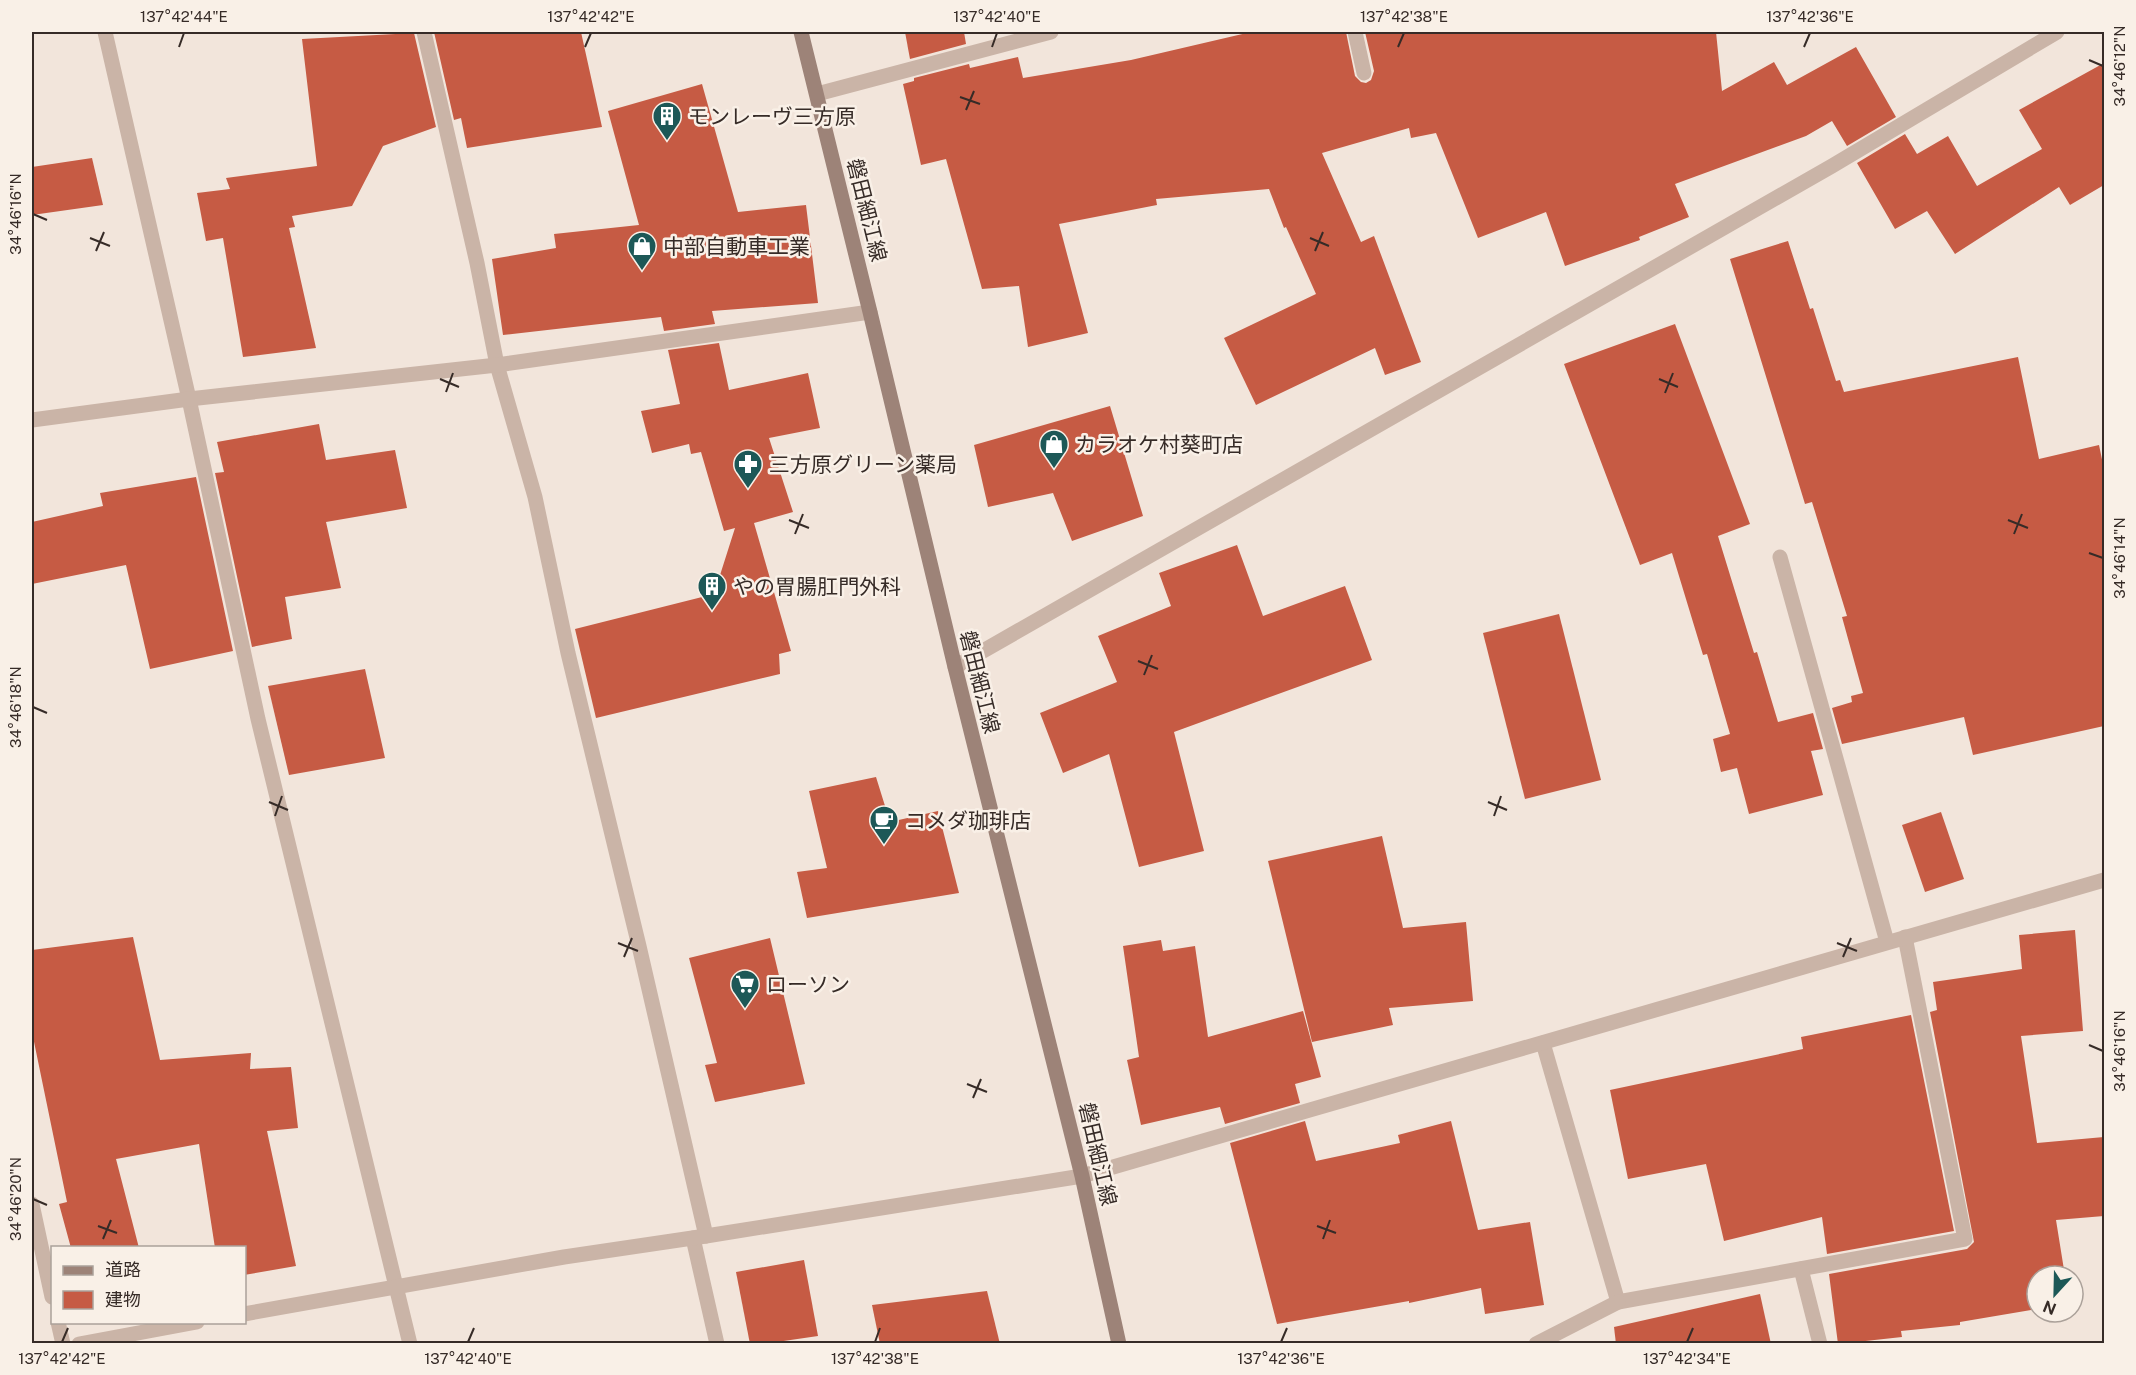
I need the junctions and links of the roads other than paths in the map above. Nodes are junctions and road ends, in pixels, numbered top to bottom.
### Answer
1 (105, 32) edge
2 (424, 32) edge
3 (801, 32) edge
4 (1051, 32) edge
5 (1355, 32) edge
6 (2057, 32) edge
7 (1364, 73) dead end
8 (817, 94) junction
9 (870, 312) junction
10 (497, 364) junction
11 (189, 399) junction
12 (32, 420) edge
13 (1780, 557) dead end
14 (955, 667) junction
15 (2104, 880) edge
16 (1905, 937) junction
17 (1887, 942) junction
18 (1543, 1043) junction
19 (1082, 1176) junction
20 (32, 1204) edge
21 (699, 1237) junction
22 (1801, 1269) junction
23 (397, 1287) junction
24 (51, 1292) edge
25 (1618, 1302) junction
26 (246, 1314) edge
27 (58, 1324) edge
28 (191, 1324) edge
29 (63, 1344) edge
30 (79, 1344) edge
31 (410, 1344) edge
32 (717, 1344) edge
33 (1119, 1344) edge
34 (1536, 1344) edge
35 (1820, 1344) edge

1 - 11 street
2 - 10 street
3 - 8 main road, 磐田細江線
4 - 8 street
5 - 7 street
6 - 14 street
8 - 9 main road, 磐田細江線
9 - 10 street
9 - 14 main road, 磐田細江線
10 - 11 street
10 - 21 street
11 - 12 street
11 - 23 street
13 - 17 street
14 - 19 main road, 磐田細江線
15 - 16 street
16 - 17 street
16 - 22 street
17 - 18 street
18 - 19 street
18 - 25 street
19 - 21 street
19 - 33 main road, 磐田細江線
20 - 24 street
21 - 23 street
21 - 32 street
22 - 25 street
22 - 35 street
23 - 26 street
23 - 31 street
25 - 34 street
27 - 29 street
28 - 30 street

